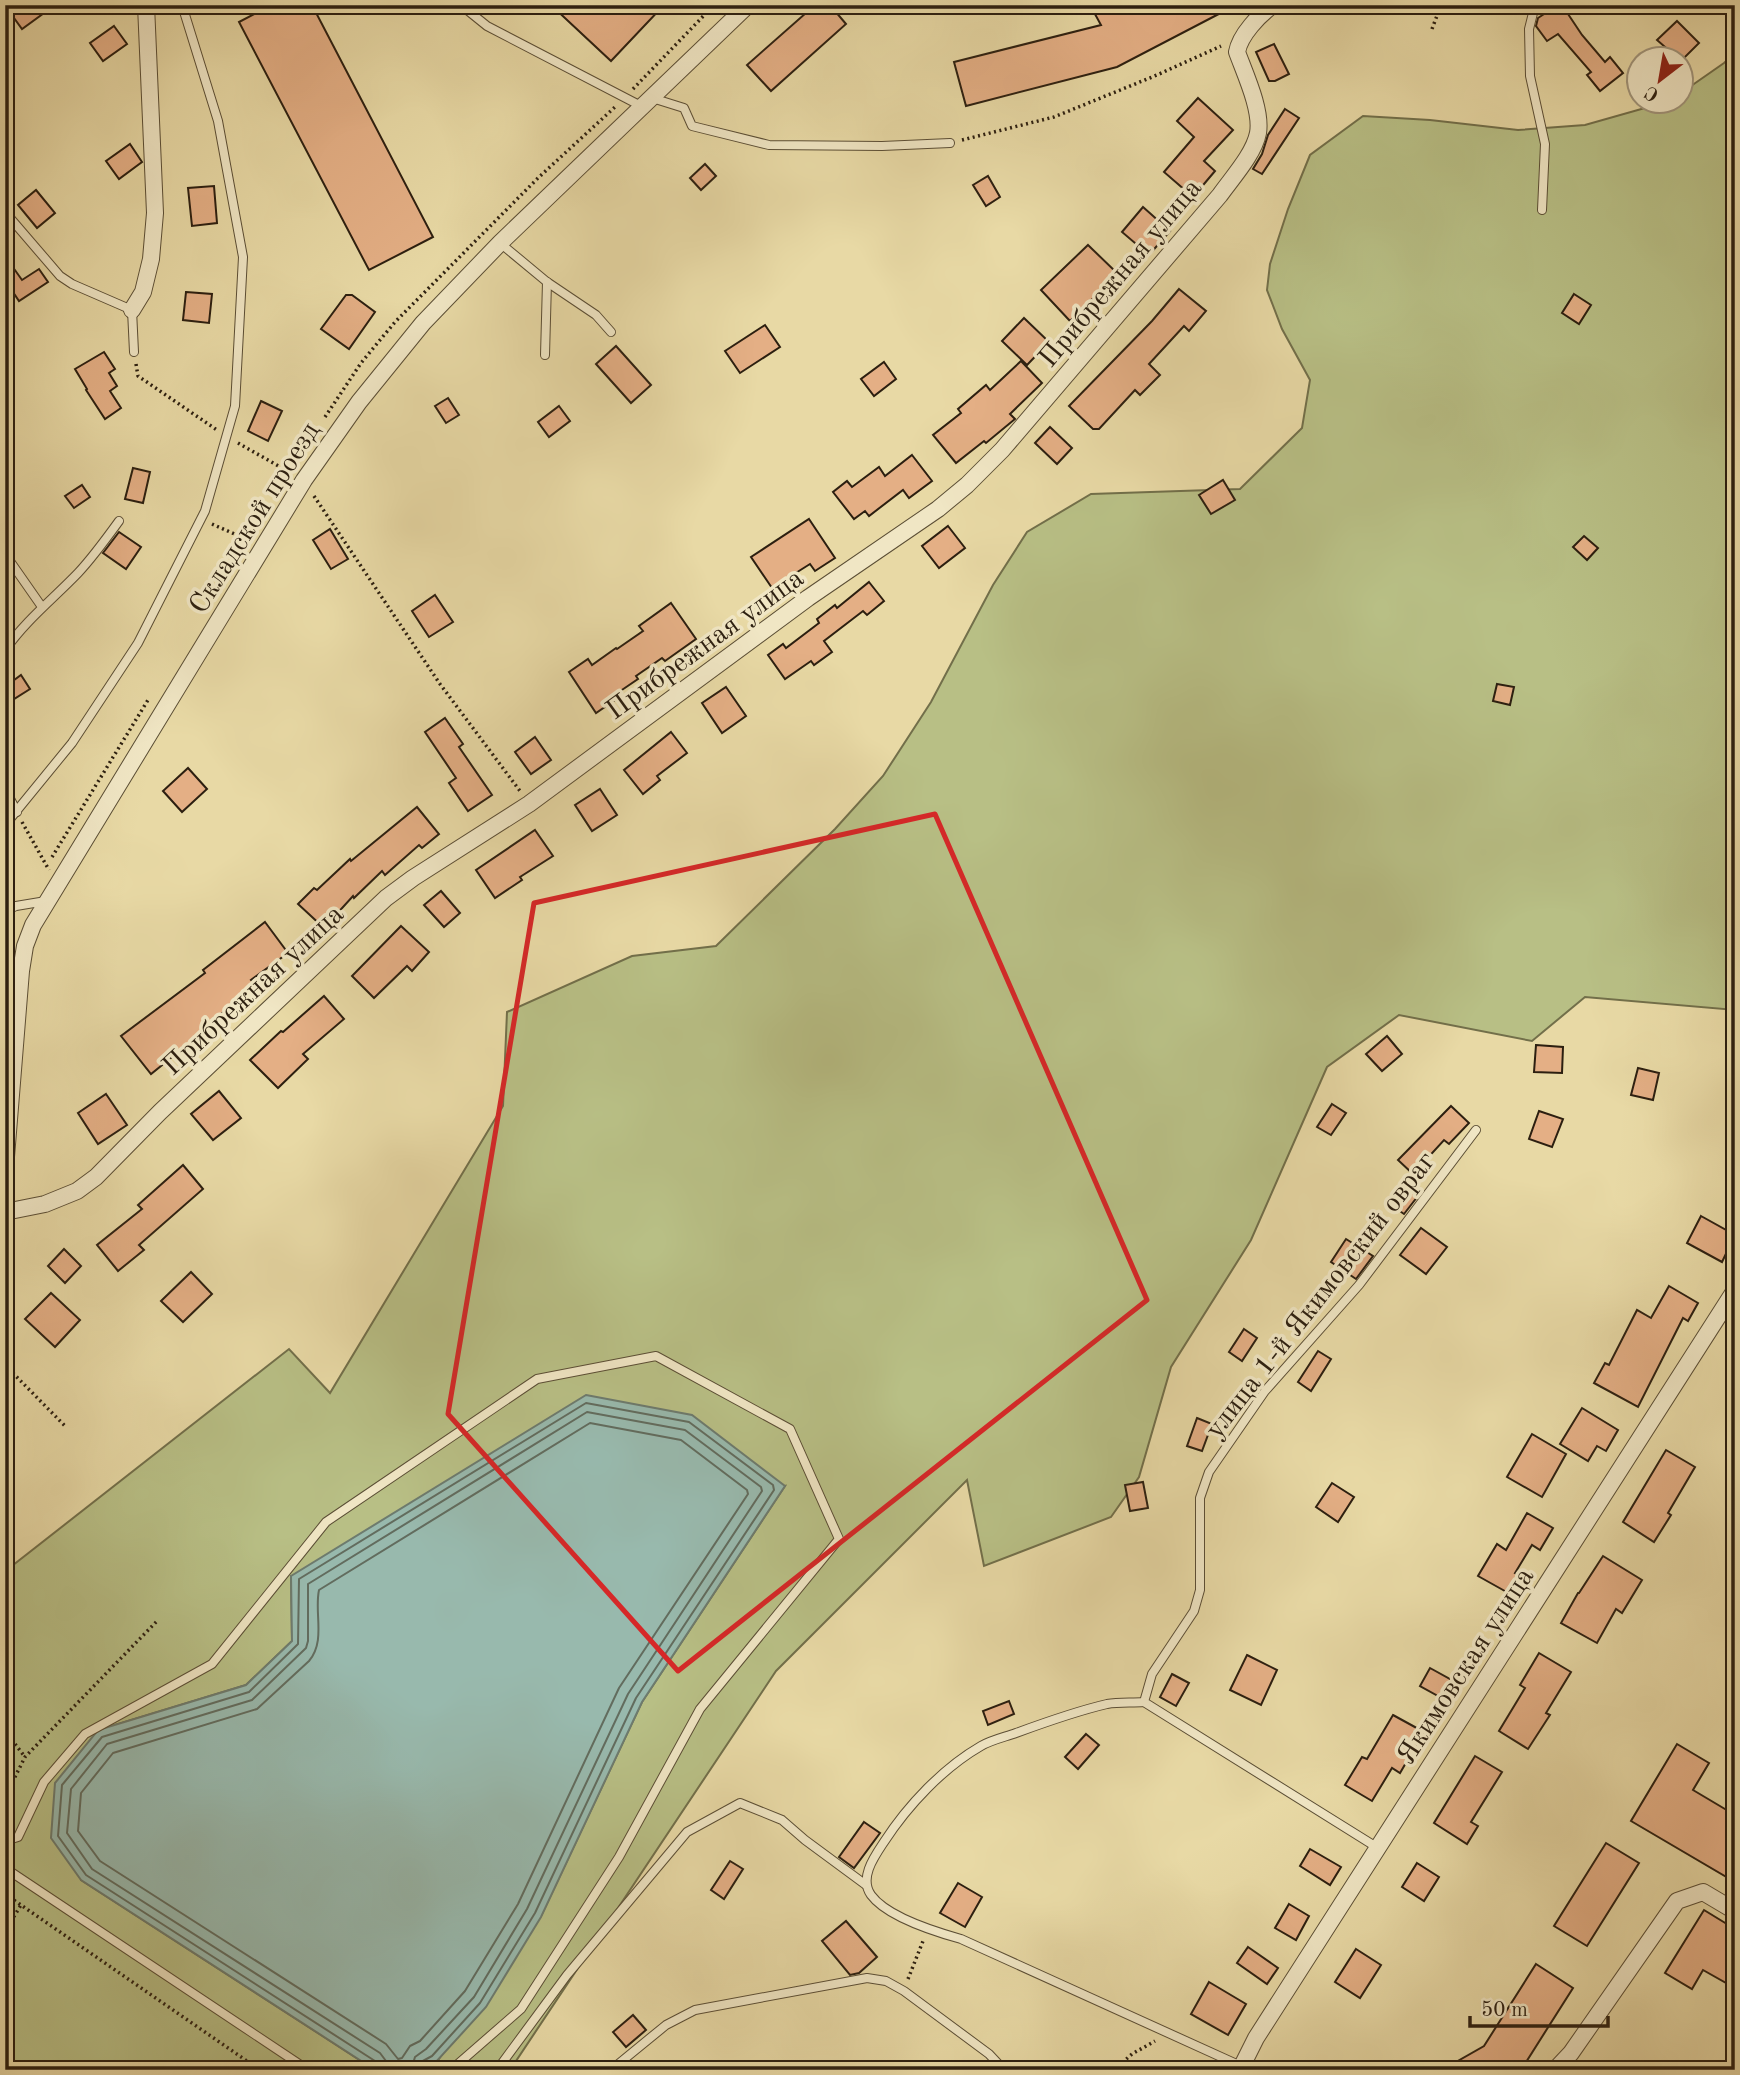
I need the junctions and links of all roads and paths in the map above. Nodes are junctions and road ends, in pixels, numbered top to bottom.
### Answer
1 (10, 5) edge
2 (146, 5) edge
3 (183, 5) edge
4 (461, 5) edge
5 (748, 5) edge
6 (1273, 5) edge
7 (1338, 5) edge
8 (1441, 5) edge
9 (1535, 5) edge
10 (5, 10) edge
11 (1338, 12) dead end
12 (1432, 29) dead end
13 (1245, 35) junction
14 (647, 102) junction
15 (950, 143) joint
16 (1542, 210) dead end
17 (5, 212) edge
18 (500, 243) junction
19 (547, 282) junction
20 (132, 310) junction
21 (611, 332) dead end
22 (134, 352) joint
23 (545, 355) dead end
24 (226, 436) junction
25 (244, 447) dead end
26 (304, 480) junction
27 (200, 519) junction
28 (119, 521) dead end
29 (248, 540) dead end
30 (5, 554) edge
31 (41, 607) junction
32 (5, 650) edge
33 (5, 789) edge
34 (529, 804) junction
35 (18, 812) junction
36 (5, 825) edge
37 (57, 884) junction
38 (46, 901) junction
39 (5, 911) edge
40 (1476, 1130) dead end
41 (5, 1169) edge
42 (5, 1213) edge
43 (1735, 1290) edge
44 (5, 1365) edge
45 (66, 1427) dead end
46 (158, 1620) dead end
47 (1144, 1702) junction
48 (5, 1731) edge
49 (25, 1757) junction
50 (5, 1797) edge
51 (5, 1841) edge
52 (1378, 1848) junction
53 (5, 1868) edge
54 (866, 1885) junction
55 (5, 1894) edge
56 (21, 1905) junction
57 (1735, 1911) edge
58 (928, 1929) junction
59 (5, 1931) edge
60 (904, 1991) junction
61 (1170, 2032) junction
62 (1240, 2068) edge
63 (260, 2070) edge
64 (308, 2070) edge
65 (451, 2070) edge
66 (497, 2070) edge
67 (611, 2070) edge
68 (1004, 2070) edge
69 (1114, 2070) edge
70 (1555, 2070) edge

1 - 10 path
2 - 20 street
3 - 24 lane
4 - 14 lane
5 - 14 street, Складской проезд
6 - 13 street
7 - 11 path
8 - 12 path
9 - 16 lane
13 - 15 path
13 - 34 street, Прибрежная улица
14 - 15 lane
14 - 18 street, Складской проезд
17 - 20 lane
18 - 19 lane
18 - 26 street, Складской проезд
19 - 21 lane
19 - 23 lane
20 - 22 lane
22 - 24 path
24 - 27 lane
25 - 26 path
26 - 34 path
26 - 37 street, Складской проезд
27 - 29 path
27 - 35 lane
28 - 31 lane
30 - 31 lane
31 - 32 lane
33 - 35 lane
34 - 42 street, Прибрежная улица
35 - 36 lane
35 - 37 path
37 - 38 street, Складской проезд
38 - 39 lane
38 - 41 street, Складской проезд
40 - 47 lane, улица 1-й Якимовский овраг
43 - 52 street, Якимовская улица
44 - 45 path
46 - 49 path
47 - 52 lane
47 - 54 lane
48 - 49 path
49 - 50 path
51 - 65 lane
52 - 62 street, Якимовская улица
53 - 64 lane
54 - 58 lane
54 - 66 lane
55 - 56 path
56 - 59 path
56 - 63 path
57 - 70 street
58 - 60 path
58 - 61 lane
60 - 67 lane
60 - 68 lane
61 - 62 lane
61 - 69 path

